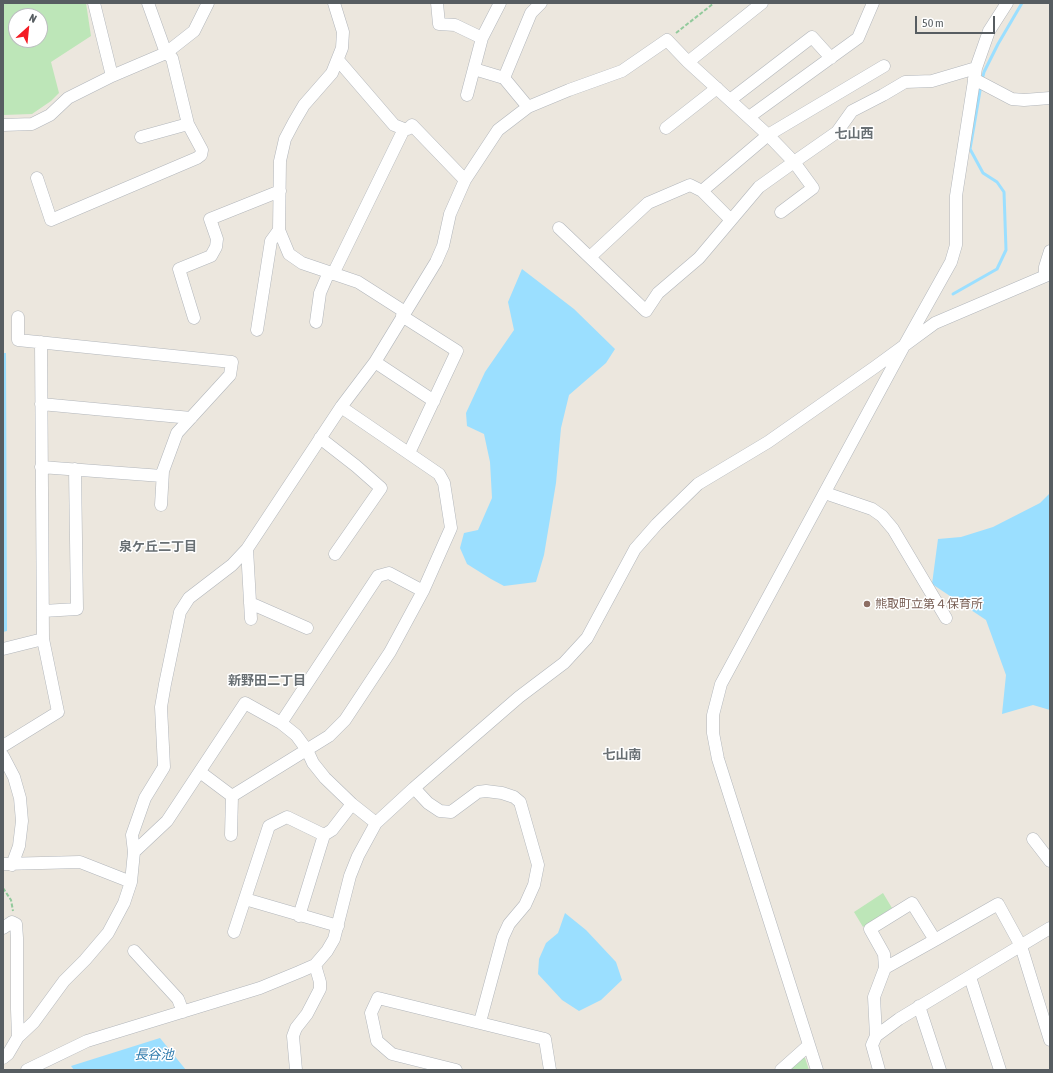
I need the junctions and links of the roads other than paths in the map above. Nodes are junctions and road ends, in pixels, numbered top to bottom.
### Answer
1 (94, 3) edge
2 (148, 3) edge
3 (208, 3) edge
4 (334, 3) edge
5 (437, 3) edge
6 (500, 3) edge
7 (541, 3) edge
8 (762, 3) edge
9 (873, 3) edge
10 (1007, 3) edge
11 (482, 38) junction
12 (166, 53) junction
13 (831, 58) junction
14 (338, 60) junction
15 (688, 62) junction
16 (884, 66) dead end
17 (474, 70) junction
18 (975, 74) junction
19 (112, 76) junction
20 (504, 78) junction
21 (717, 88) junction
22 (467, 95) dead end
23 (1050, 98) edge
24 (730, 100) junction
25 (528, 107) junction
26 (749, 117) junction
27 (188, 124) junction
28 (3, 125) edge
29 (666, 128) dead end
30 (404, 129) junction
31 (768, 135) junction
32 (141, 137) dead end
33 (794, 162) junction
34 (37, 178) dead end
35 (465, 180) junction
36 (702, 190) junction
37 (280, 191) junction
38 (781, 212) dead end
39 (731, 220) junction
40 (559, 228) dead end
41 (279, 230) junction
42 (1050, 251) edge
43 (590, 257) junction
44 (331, 273) junction
45 (1047, 275) edge
46 (404, 314) junction
47 (18, 317) dead end
48 (194, 318) dead end
49 (316, 322) dead end
50 (257, 330) dead end
51 (41, 342) junction
52 (904, 346) junction
53 (375, 362) junction
54 (434, 401) junction
55 (41, 404) junction
56 (341, 407) junction
57 (191, 418) junction
58 (320, 438) junction
59 (409, 453) junction
60 (41, 467) junction
61 (75, 469) junction
62 (162, 476) junction
63 (825, 493) junction
64 (161, 505) dead end
65 (247, 549) junction
66 (336, 554) dead end
67 (423, 591) junction
68 (250, 603) junction
69 (42, 611) junction
70 (946, 618) dead end
71 (251, 619) dead end
72 (307, 628) dead end
73 (43, 639) junction
74 (3, 649) edge
75 (281, 723) junction
76 (3, 746) edge
77 (307, 750) junction
78 (3, 756) edge
79 (200, 772) junction
80 (414, 788) junction
81 (232, 796) junction
82 (352, 804) junction
83 (376, 823) junction
84 (231, 835) dead end
85 (324, 835) junction
86 (1033, 839) dead end
87 (134, 852) junction
88 (1050, 861) edge
89 (8, 864) edge
90 (131, 882) junction
91 (245, 899) junction
92 (299, 916) junction
93 (338, 926) junction
94 (3, 928) edge
95 (1050, 928) edge
96 (234, 932) dead end
97 (935, 940) junction
98 (1021, 946) junction
99 (134, 951) dead end
100 (315, 965) junction
101 (885, 968) junction
102 (970, 977) junction
103 (919, 1006) junction
104 (1045, 1006) edge
105 (183, 1012) junction
106 (480, 1022) junction
107 (876, 1036) junction
108 (18, 1037) junction
109 (1050, 1040) edge
110 (809, 1045) junction
111 (3, 1058) edge
112 (439, 1068) edge
113 (27, 1070) edge
114 (296, 1070) edge
115 (456, 1070) edge
116 (550, 1070) edge
117 (781, 1070) edge
118 (817, 1070) edge
119 (879, 1070) edge
120 (940, 1070) edge
121 (1000, 1070) edge

1 - 19 street
2 - 12 street
3 - 12 street
4 - 14 street
5 - 11 street
6 - 11 street
7 - 20 street
8 - 15 street
9 - 13 street
10 - 18 street
11 - 17 street
12 - 19 street
12 - 27 street
13 - 24 street
13 - 26 street
14 - 30 street
14 - 37 street
15 - 21 street
15 - 25 street
16 - 31 street
17 - 20 street
17 - 22 street
18 - 23 street
18 - 33 street
18 - 52 street
19 - 28 street
20 - 25 street
21 - 24 street
21 - 29 street
24 - 26 street
25 - 35 street
26 - 31 street
27 - 32 street
27 - 34 street
30 - 35 street
30 - 44 street
31 - 33 street
31 - 36 street
33 - 38 street
33 - 39 street
35 - 46 street
36 - 39 street
36 - 43 street
37 - 41 street
37 - 48 street
39 - 43 street
40 - 43 street
41 - 44 street
41 - 50 street
42 - 45 street
44 - 46 street
44 - 49 street
45 - 52 street
46 - 53 street
46 - 54 street
47 - 51 street
51 - 55 street
51 - 57 street
52 - 63 street
52 - 80 street
53 - 54 street
53 - 56 street
54 - 59 street
55 - 57 street
55 - 60 street
56 - 58 street
56 - 59 street
57 - 62 street
58 - 65 street
58 - 66 street
59 - 67 street
60 - 61 street
60 - 69 street
61 - 62 street
61 - 69 street
62 - 64 street
63 - 70 street
63 - 110 street
65 - 68 street
65 - 87 street
67 - 75 street
67 - 77 street
68 - 71 street
68 - 72 street
69 - 73 street
73 - 74 street
73 - 76 street
75 - 77 street
75 - 79 street
77 - 81 street
77 - 82 street
78 - 89 street
79 - 81 street
79 - 87 street
80 - 83 street
80 - 106 street
81 - 84 street
82 - 83 street
82 - 85 street
83 - 93 street
85 - 91 street
85 - 92 street
86 - 88 street
87 - 90 street
89 - 90 street
90 - 108 street
91 - 92 street
91 - 96 street
92 - 93 street
93 - 100 street
94 - 108 street
95 - 98 street
97 - 98 street
97 - 101 street
97 - 101 street
98 - 102 street
98 - 104 street
99 - 105 street
100 - 105 street
100 - 114 street
101 - 107 street
102 - 103 street
102 - 121 street
103 - 107 street
103 - 120 street
104 - 109 street
105 - 113 street
106 - 112 street
106 - 116 street
107 - 119 street
108 - 111 street
110 - 117 street
110 - 118 street
112 - 115 street

